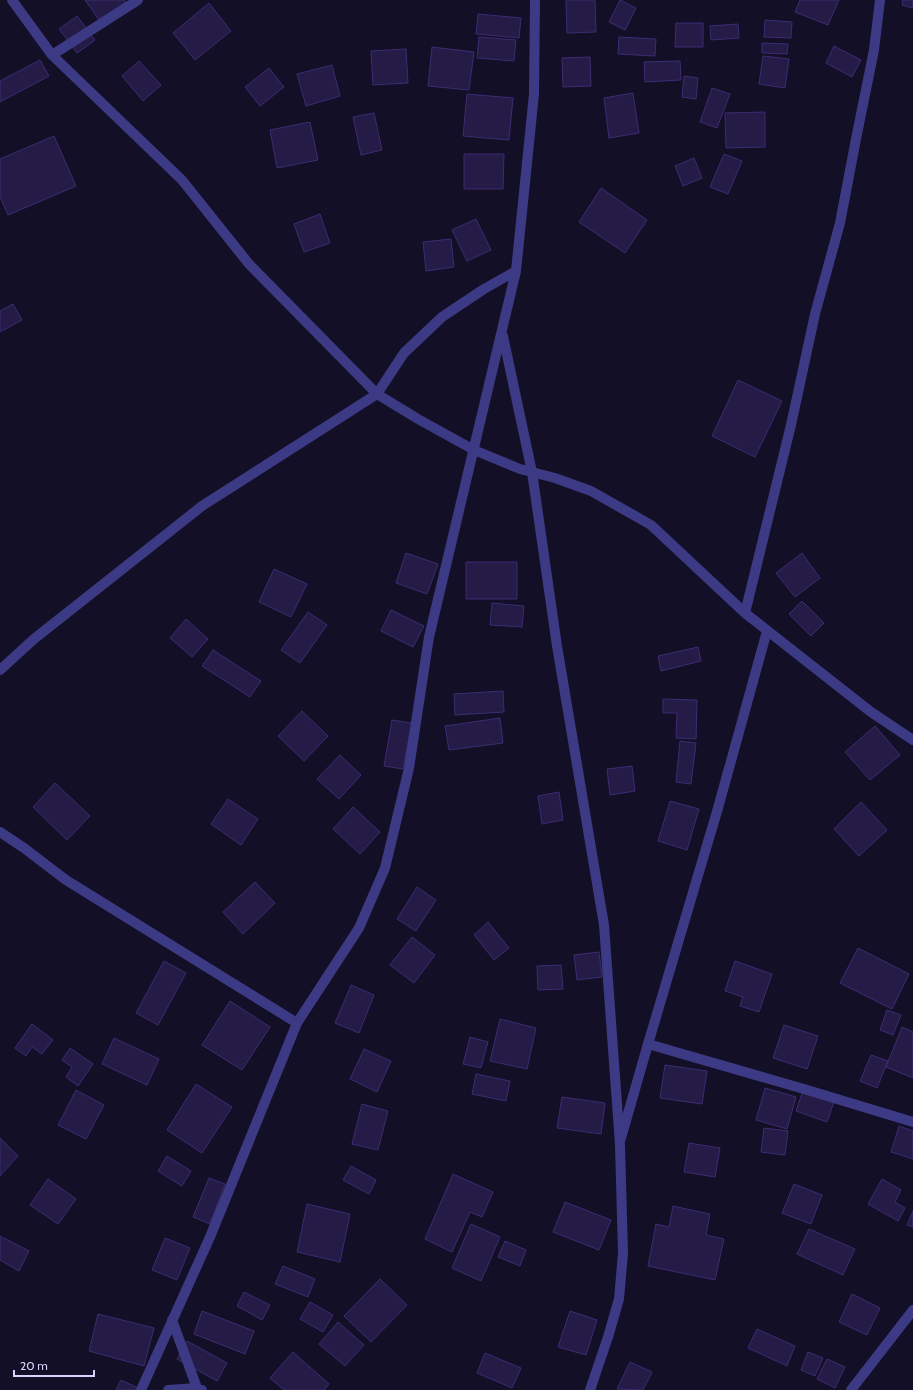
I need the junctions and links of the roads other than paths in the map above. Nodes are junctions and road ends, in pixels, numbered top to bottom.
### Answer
1 (12, 0) edge
2 (138, 0) edge
3 (535, 0) edge
4 (880, 0) edge
5 (52, 56) junction
6 (516, 271) junction
7 (502, 333) junction
8 (377, 394) junction
9 (474, 450) junction
10 (532, 472) junction
11 (745, 613) junction
12 (767, 631) junction
13 (0, 670) edge
14 (913, 740) edge
15 (0, 832) edge
16 (297, 1023) junction
17 (648, 1044) junction
18 (913, 1122) edge
19 (620, 1145) junction
20 (913, 1310) edge
21 (172, 1320) junction
22 (199, 1389) edge
23 (141, 1390) edge
24 (168, 1390) edge
25 (590, 1390) edge
26 (851, 1390) edge

1 - 5 street
2 - 5 street
3 - 6 street
4 - 11 street
5 - 8 street
6 - 7 street
6 - 8 street
7 - 9 street
7 - 10 street
8 - 9 street
8 - 13 street
9 - 10 street
9 - 16 street
10 - 11 street
10 - 19 street
11 - 12 street
12 - 14 street
12 - 17 street
15 - 16 street
16 - 21 street
17 - 18 street
17 - 19 street
19 - 25 street
20 - 26 street
21 - 22 street
21 - 23 street
22 - 24 street

